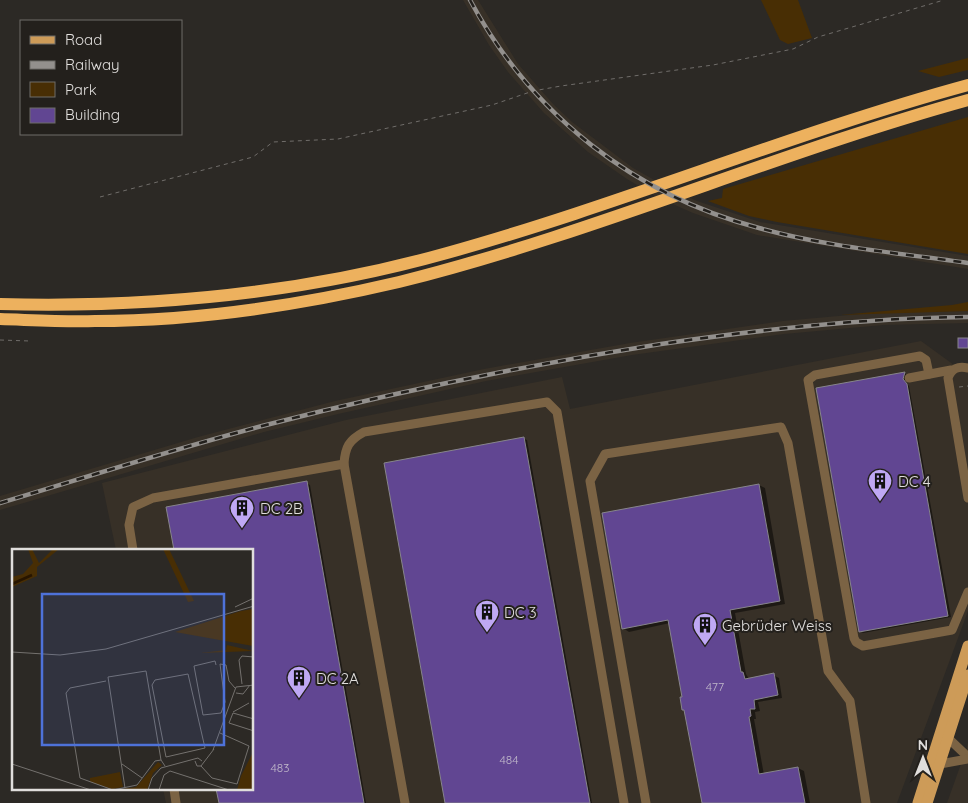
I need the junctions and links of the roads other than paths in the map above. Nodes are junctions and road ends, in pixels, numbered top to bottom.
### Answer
1 (968, 85) edge
2 (968, 100) edge
3 (0, 304) edge
4 (0, 319) edge
5 (968, 368) edge
6 (951, 370) junction
7 (928, 374) junction
8 (909, 378) dead end
9 (344, 464) junction
10 (968, 498) edge
11 (133, 549) edge
12 (968, 592) edge
13 (968, 646) edge
14 (968, 675) edge
15 (948, 738) junction
16 (968, 758) edge
17 (940, 764) junction
18 (174, 790) edge
19 (176, 803) edge
20 (405, 803) edge
21 (624, 803) edge
22 (646, 803) edge
23 (866, 803) edge
24 (918, 803) edge
25 (927, 803) edge

1 - 3 highway
2 - 4 highway
5 - 6 lane
6 - 7 lane
6 - 10 lane
7 - 8 lane
7 - 12 lane
9 - 11 lane
9 - 20 lane
9 - 21 lane
13 - 24 main road
14 - 15 main road
15 - 16 lane
15 - 17 main road
16 - 17 lane
17 - 25 main road
18 - 19 lane
22 - 23 lane

